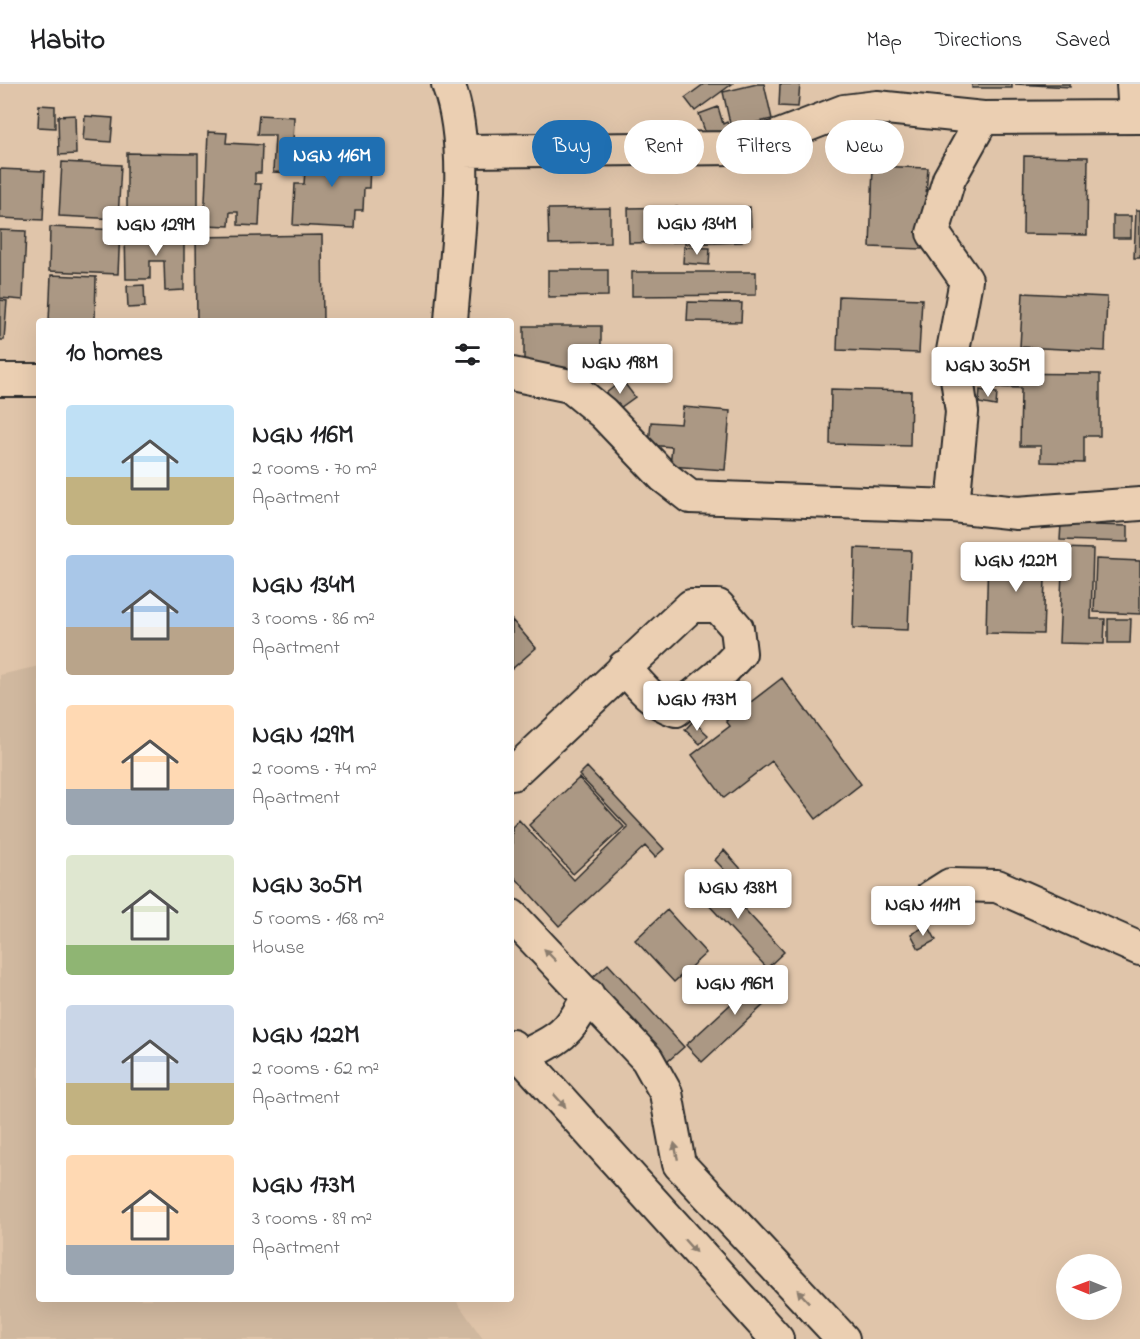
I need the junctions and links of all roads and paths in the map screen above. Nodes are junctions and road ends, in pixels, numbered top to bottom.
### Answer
1 (448, 84) edge
2 (1133, 84) edge
3 (1137, 117) edge
4 (983, 118) junction
5 (462, 151) junction
6 (451, 318) edge
7 (514, 374) edge
8 (0, 380) edge
9 (36, 380) edge
10 (1140, 504) edge
11 (953, 506) junction
12 (624, 668) dead end
13 (514, 772) edge
14 (931, 897) dead end
15 (514, 918) edge
16 (1140, 949) edge
17 (588, 995) junction
18 (516, 1052) edge
19 (777, 1339) edge
20 (843, 1339) edge

1 - 5 street
2 - 3 street
3 - 4 street
4 - 5 street
4 - 11 street
5 - 6 street
7 - 11 street
8 - 9 street
10 - 11 street
12 - 13 street
14 - 16 street
17 -> 15 street
17 - 18 street
20 -> 17 street
18 -> 19 street

